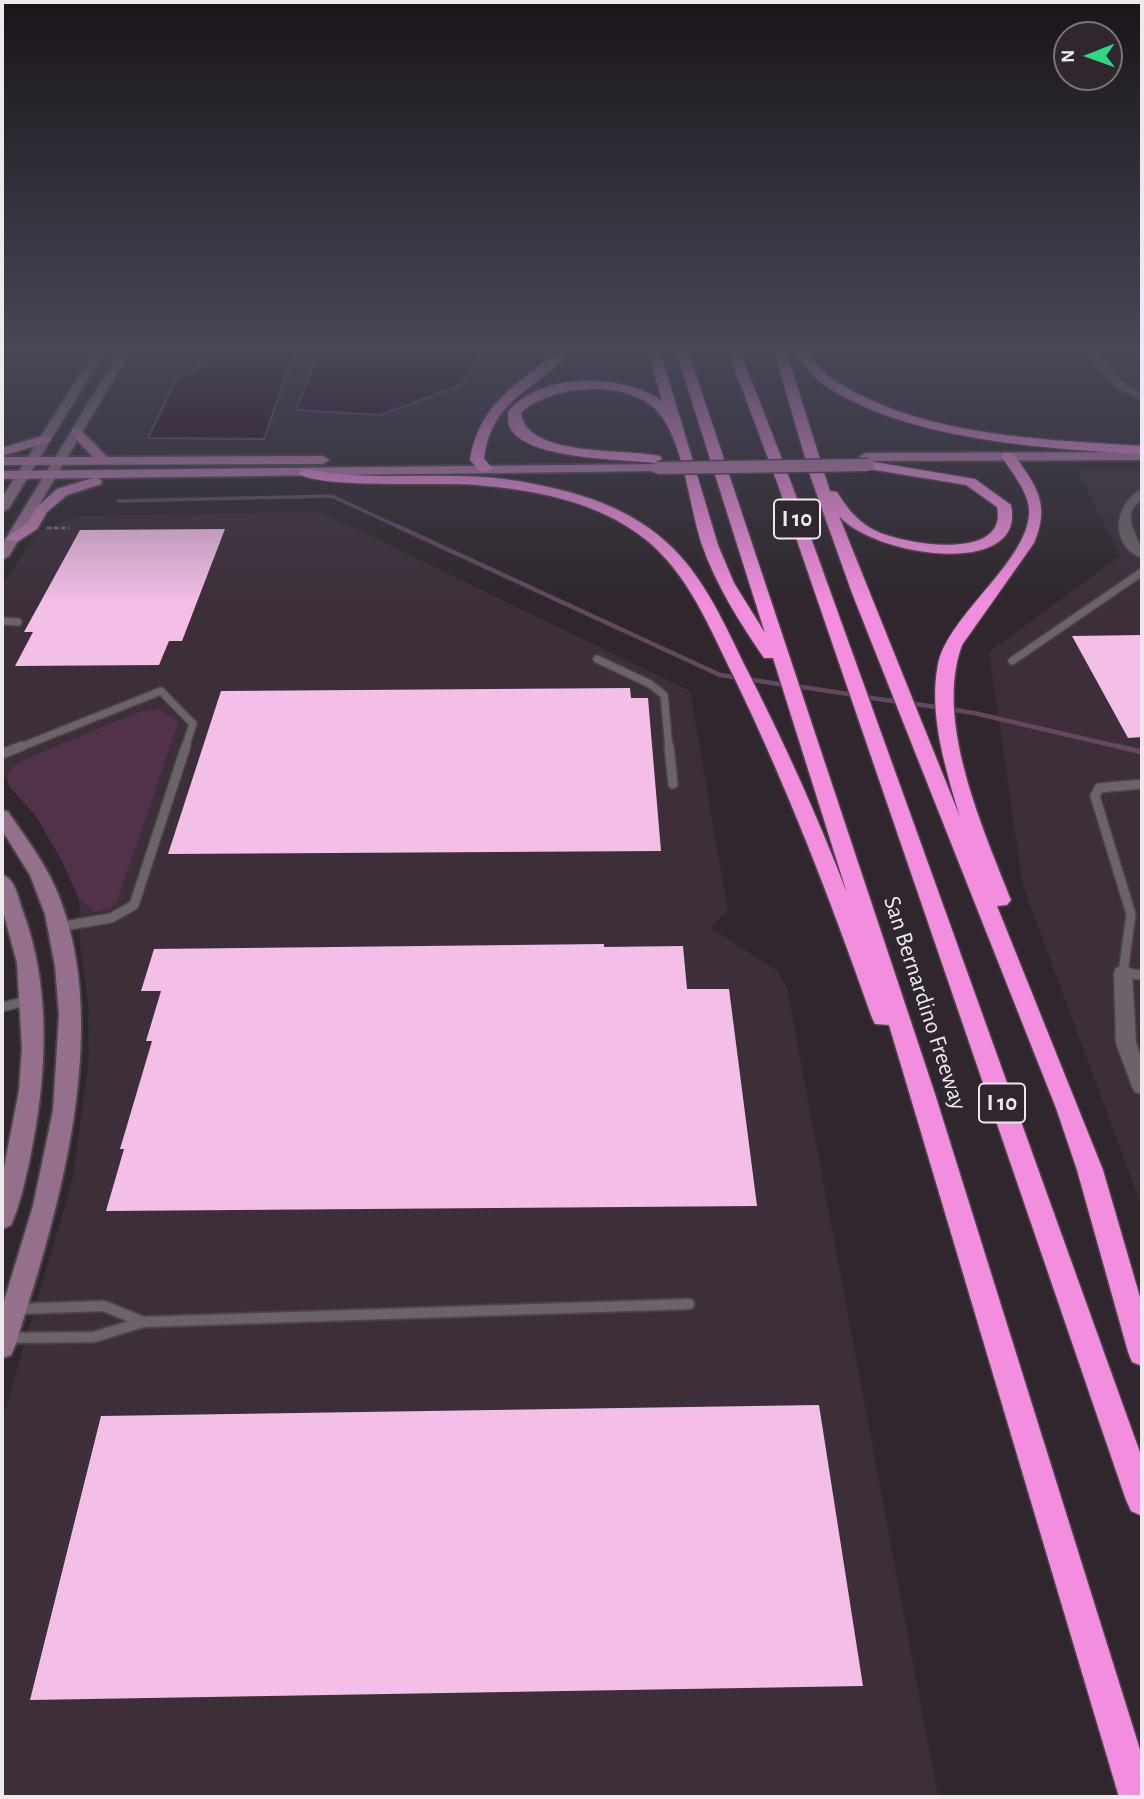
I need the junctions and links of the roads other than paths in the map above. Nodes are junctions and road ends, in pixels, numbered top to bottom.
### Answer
1 (48, 435) edge
2 (74, 435) edge
3 (79, 435) edge
4 (482, 435) edge
5 (524, 435) edge
6 (678, 435) edge
7 (679, 435) edge
8 (709, 435) edge
9 (764, 435) edge
10 (806, 435) edge
11 (989, 435) edge
12 (45, 439) junction
13 (680, 439) junction
14 (1142, 450) edge
15 (2, 452) edge
16 (1142, 456) edge
17 (58, 460) junction
18 (103, 460) junction
19 (2, 461) edge
20 (32, 461) junction
21 (867, 461) junction
22 (1011, 461) junction
23 (482, 464) junction
24 (657, 464) junction
25 (1142, 465) edge
26 (816, 468) junction
27 (305, 473) junction
28 (2, 475) edge
29 (24, 475) junction
30 (48, 476) junction
31 (110, 476) junction
32 (1142, 494) edge
33 (2, 508) edge
34 (12, 539) junction
35 (1142, 554) edge
36 (2, 556) edge
37 (1142, 572) edge
38 (2, 621) edge
39 (18, 622) dead end
40 (597, 659) dead end
41 (1012, 661) dead end
42 (789, 687) junction
43 (2, 754) edge
44 (673, 784) dead end
45 (1142, 785) edge
46 (2, 816) edge
47 (2, 881) edge
48 (58, 928) junction
49 (1133, 974) edge
50 (32, 999) junction
51 (2, 1007) edge
52 (1142, 1086) edge
53 (923, 1094) junction
54 (1090, 1170) junction
55 (2, 1218) edge
56 (689, 1304) dead end
57 (13, 1309) junction
58 (143, 1322) junction
59 (3, 1340) edge
60 (1142, 1352) edge
61 (1142, 1500) edge
62 (1137, 1797) edge

1 - 12 main road
2 - 17 main road
3 - 18 main road
4 - 23 highway
5 - 24 highway
6 - 13 highway
7 - 13 highway
8 - 42 highway, San Bernardino Freeway / I 10
9 - 61 highway, San Bernardino Freeway / I 10
10 - 26 highway
11 - 14 highway
12 - 15 main road
12 - 20 main road
13 - 42 highway
16 - 22 main road
17 - 18 main road
17 - 20 main road
17 - 30 main road
18 - 23 main road
19 - 20 main road
20 - 29 main road
21 - 22 main road
21 - 24 main road, bridge
21 - 26 highway
22 - 25 main road
22 - 54 highway
23 - 24 main road
23 - 27 main road
26 - 54 highway
27 - 31 main road
27 - 53 highway
28 - 29 main road
29 - 30 main road
29 - 33 main road
30 - 31 main road
30 - 34 main road
31 - 34 main road
32 - 35 street
34 - 36 main road
37 - 41 lane
38 - 39 lane
40 - 44 lane
42 - 53 highway, San Bernardino Freeway / I 10
43 - 48 lane
45 - 49 lane
46 - 48 main road
47 - 50 main road
48 - 57 main road
49 - 52 street
50 - 51 lane
50 - 55 main road
53 - 62 highway, San Bernardino Freeway / I 10
54 - 60 highway
56 - 58 lane
57 - 58 lane
57 - 59 main road
58 - 59 lane

